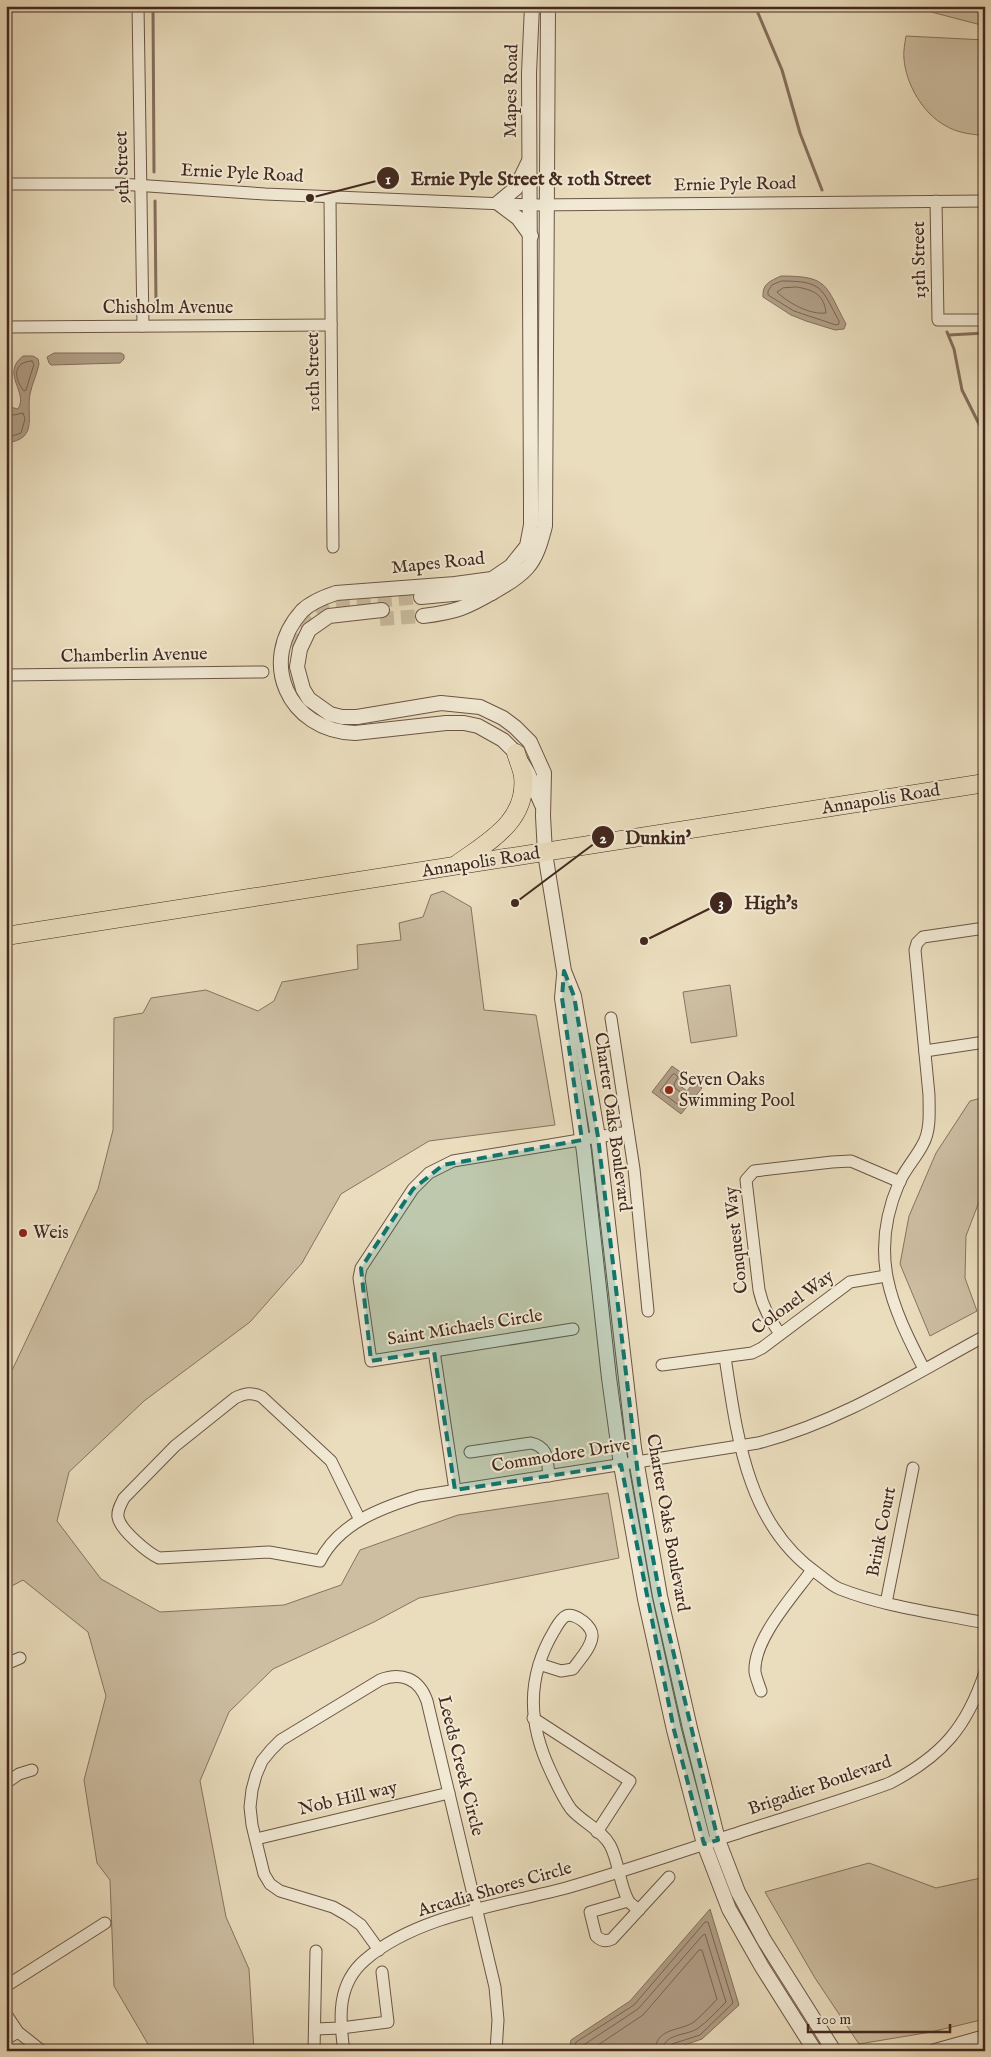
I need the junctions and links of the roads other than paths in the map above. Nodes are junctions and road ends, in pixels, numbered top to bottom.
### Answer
1 (138, 6) edge
2 (532, 6) edge
3 (548, 6) edge
4 (530, 157) junction
5 (6, 184) edge
6 (142, 186) junction
7 (330, 197) junction
8 (936, 200) junction
9 (985, 201) edge
10 (498, 204) junction
11 (531, 205) junction
12 (546, 205) junction
13 (531, 236) junction
14 (985, 320) edge
15 (331, 324) junction
16 (143, 326) junction
17 (6, 327) edge
18 (333, 547) dead end
19 (421, 607) tunnel mouth
20 (381, 615) tunnel mouth
21 (263, 672) dead end
22 (6, 675) edge
23 (516, 753) junction
24 (985, 783) edge
25 (544, 810) junction
26 (546, 853) junction
27 (454, 867) junction
28 (985, 928) edge
29 (6, 936) edge
30 (564, 971) junction
31 (610, 1018) dead end
32 (985, 1042) edge
33 (925, 1051) junction
34 (628, 1132) junction
35 (598, 1137) junction
36 (582, 1140) junction
37 (900, 1182) junction
38 (886, 1276) junction
39 (648, 1311) dead end
40 (573, 1329) dead end
41 (780, 1334) junction
42 (985, 1336) edge
43 (434, 1351) junction
44 (725, 1357) junction
45 (662, 1364) dead end
46 (924, 1369) junction
47 (740, 1446) junction
48 (470, 1452) dead end
49 (636, 1462) junction
50 (621, 1465) junction
51 (913, 1468) dead end
52 (549, 1476) junction
53 (455, 1490) junction
54 (360, 1520) junction
55 (812, 1570) junction
56 (886, 1603) junction
57 (985, 1622) edge
58 (20, 1658) dead end
59 (6, 1664) edge
60 (539, 1664) junction
61 (985, 1672) edge
62 (760, 1691) dead end
63 (533, 1718) junction
64 (32, 1770) dead end
65 (6, 1783) edge
66 (449, 1793) junction
67 (597, 1832) junction
68 (256, 1839) junction
69 (718, 1840) junction
70 (704, 1844) junction
71 (619, 1871) junction
72 (669, 1877) dead end
73 (628, 1901) junction
74 (477, 1910) junction
75 (639, 1910) junction
76 (105, 1923) dead end
77 (379, 1950) junction
78 (316, 1951) dead end
79 (382, 1972) dead end
80 (6, 1986) edge
81 (6, 2014) edge
82 (315, 2028) junction
83 (341, 2028) junction
84 (18, 2032) junction
85 (985, 2037) edge
86 (6, 2040) edge
87 (42, 2051) edge
88 (314, 2051) edge
89 (344, 2051) edge
90 (496, 2051) edge
91 (816, 2051) edge
92 (834, 2051) edge
93 (935, 2051) edge

1 - 6 street, 9th Street
2 - 4 street, Mapes Road
3 - 12 street, Mapes Road
4 - 10 street
4 - 11 street, Mapes Road
5 - 6 street, Ernie Pyle Road
6 - 7 street, Ernie Pyle Road
6 - 16 street, 9th Street
7 - 10 street, Ernie Pyle Road
7 - 15 street, 10th Street
8 - 9 street, Ernie Pyle Road
8 - 12 street, Ernie Pyle Road
8 - 14 street, 13th Street
10 - 11 street, Ernie Pyle Road
10 - 13 street
11 - 12 street, Ernie Pyle Road
11 - 13 street, Mapes Road
12 - 19 street, Mapes Road
13 - 23 street, Mapes Road
15 - 16 street, Chisholm Avenue
15 - 18 street, 10th Street
16 - 17 street, Chisholm Avenue
20 - 25 street, Mapes Road
21 - 22 street, Chamberlin Avenue
23 - 25 street, Mapes Road
23 - 27 main road
24 - 26 main road, Annapolis Road
25 - 26 street, Mapes Road
26 - 27 main road, Annapolis Road
26 - 30 street, Charter Oaks Boulevard
27 - 29 main road, Annapolis Road
28 - 33 street
30 - 35 street, Charter Oaks Boulevard
30 - 36 street, Charter Oaks Boulevard
31 - 34 street
32 - 33 street
33 - 37 street
34 - 35 street
34 - 39 street
35 - 36 street
35 - 49 street, Charter Oaks Boulevard
36 - 43 street, Saint Michaels Circle
36 - 50 street, Charter Oaks Boulevard
37 - 38 street
37 - 41 street, Conquest Way
38 - 41 street, Colonel Way
38 - 46 street
40 - 43 street, Saint Michaels Circle
41 - 44 street, Colonel Way
42 - 46 street, Commodore Drive
43 - 53 street
44 - 45 street, Colonel Way
44 - 47 street
46 - 47 street, Commodore Drive
47 - 49 street, Commodore Drive
47 - 55 street
48 - 52 street
49 - 50 street, Commodore Drive
49 - 69 street, Charter Oaks Boulevard
50 - 52 street, Commodore Drive
50 - 70 street, Charter Oaks Boulevard
51 - 56 street, Brink Court
52 - 53 street, Commodore Drive
53 - 54 street, Commodore Drive
54 - 54 street, Commodore Drive
55 - 56 street
55 - 62 street
56 - 57 street
58 - 59 street
60 - 60 street
60 - 63 street
61 - 69 street, Brigadier Boulevard
63 - 67 street
63 - 67 street
64 - 65 street
66 - 68 street, Nob Hill way
66 - 68 street, Leeds Creek Circle
66 - 74 street, Leeds Creek Circle
67 - 71 street
68 - 77 street, Leeds Creek Circle
69 - 70 street, Brigadier Boulevard
69 - 92 street, Charter Oaks Boulevard
70 - 71 street, Arcadia Shores Circle
70 - 91 street, Charter Oaks Boulevard
71 - 73 street
71 - 74 street, Arcadia Shores Circle
72 - 75 street
73 - 75 street
73 - 75 street
74 - 77 street, Arcadia Shores Circle
74 - 90 street, Leeds Creek Circle
76 - 80 street
77 - 83 street, Arcadia Shores Circle
78 - 82 street
79 - 83 street
81 - 84 street
82 - 83 street
82 - 88 street
83 - 89 street, Arcadia Shores Circle
84 - 86 street
84 - 87 street
85 - 93 street

